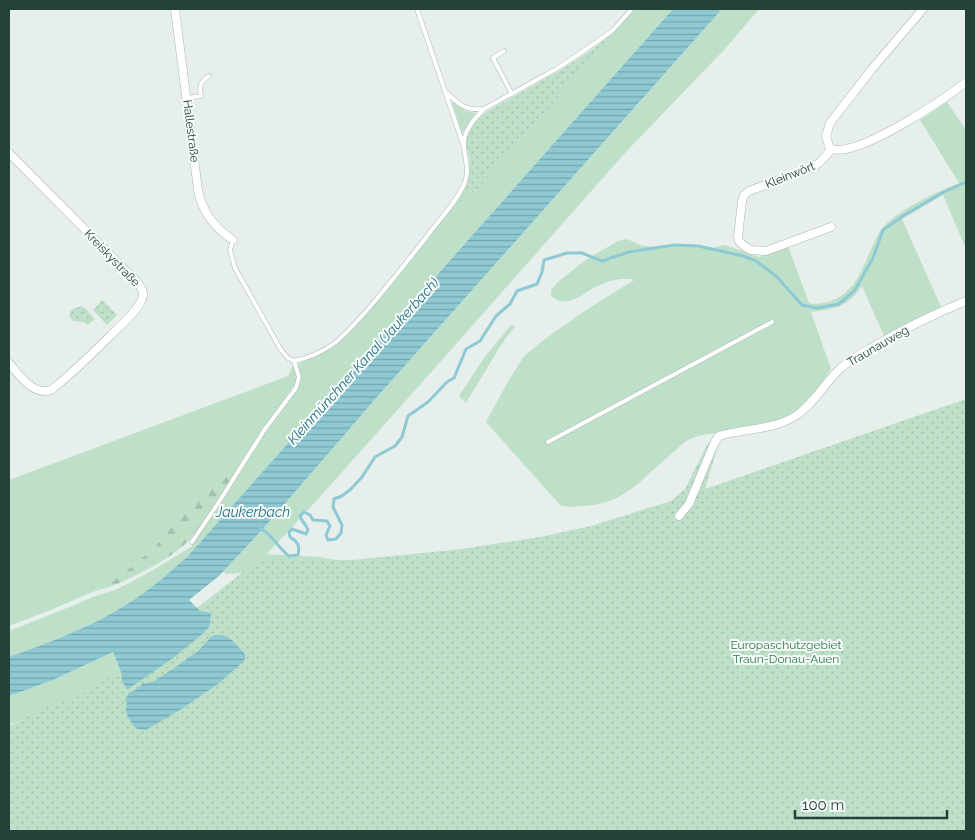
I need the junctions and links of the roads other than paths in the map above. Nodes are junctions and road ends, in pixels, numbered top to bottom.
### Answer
1 (175, 9) edge
2 (417, 9) edge
3 (632, 9) edge
4 (923, 9) edge
5 (504, 51) dead end
6 (209, 76) dead end
7 (966, 82) edge
8 (446, 92) junction
9 (512, 94) junction
10 (186, 98) junction
11 (484, 109) junction
12 (464, 144) junction
13 (832, 149) junction
14 (9, 153) edge
15 (831, 227) dead end
16 (233, 240) joint
17 (966, 301) edge
18 (772, 322) dead end
19 (294, 362) junction
20 (9, 363) edge
21 (548, 442) dead end
22 (679, 516) dead end
23 (192, 542) dead end

1 - 10 street, Hallestraße
2 - 8 lane
3 - 9 lane
4 - 13 street
5 - 9 lane
6 - 10 lane
7 - 13 street
8 - 11 lane
8 - 12 lane
9 - 11 lane
10 - 16 street, Hallestraße
11 - 12 lane
12 - 19 lane
13 - 15 street, Kleinwört
14 - 20 street, Kreiskystraße
16 - 19 lane
17 - 22 street, Traunauweg
18 - 21 lane
19 - 23 lane

